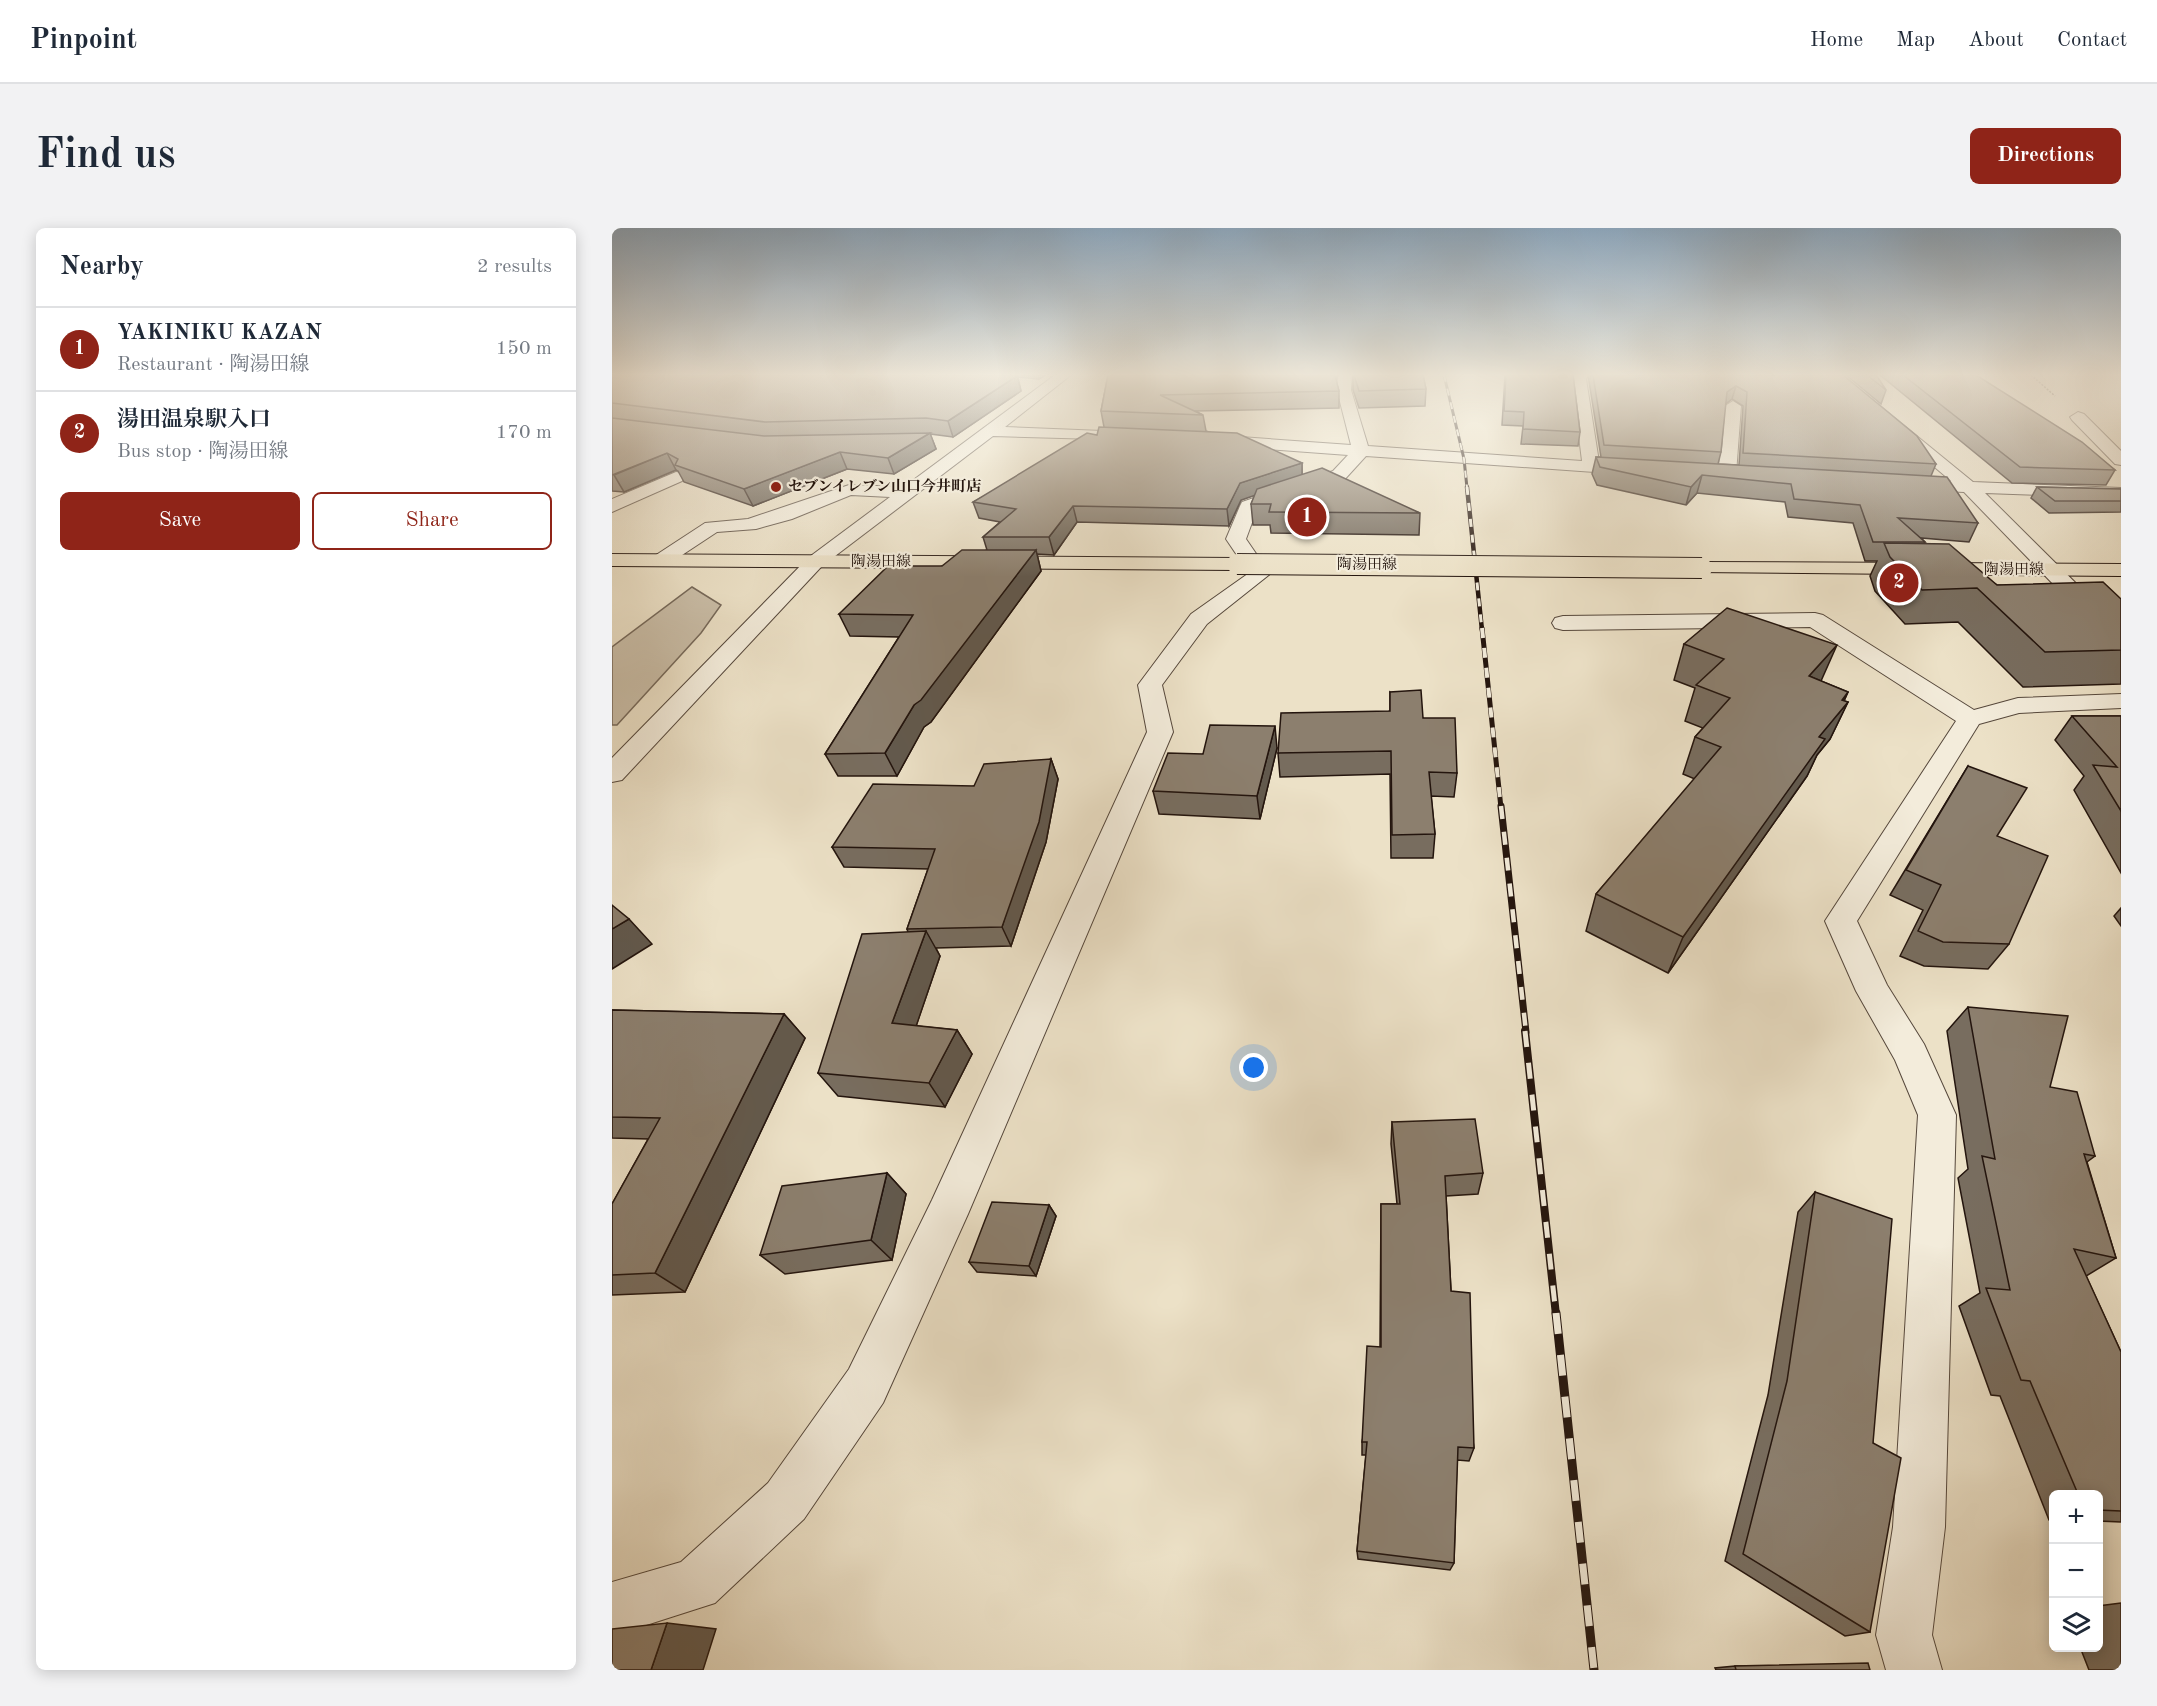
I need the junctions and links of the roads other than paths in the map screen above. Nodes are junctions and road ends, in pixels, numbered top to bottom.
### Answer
1 (973, 442) edge
2 (1230, 442) edge
3 (1359, 442) edge
4 (1588, 442) edge
5 (1730, 442) edge
6 (1914, 442) edge
7 (2103, 442) edge
8 (950, 443) dead end
9 (968, 446) junction
10 (1362, 451) junction
11 (2121, 460) edge
12 (1592, 467) junction
13 (1659, 471) edge
14 (1705, 473) edge
15 (1727, 474) junction
16 (1749, 475) edge
17 (676, 477) edge
18 (1888, 483) edge
19 (1971, 489) junction
20 (905, 492) junction
21 (2121, 493) edge
22 (612, 506) edge
23 (612, 560) edge
24 (660, 561) junction
25 (815, 562) junction
26 (2052, 570) junction
27 (2121, 570) edge
28 (1563, 623) dead end
29 (2121, 641) edge
30 (2121, 701) edge
31 (1970, 719) junction
32 (612, 774) edge
33 (612, 1609) edge
34 (1914, 1670) edge

1 - 9 street
2 - 10 street
3 - 10 street
4 - 12 street
5 - 15 street
6 - 19 street
7 - 11 street
8 - 9 street
9 - 20 street
10 - 12 street
10 - 33 street
12 - 13 street
14 - 15 street
15 - 16 street
17 - 22 street
18 - 19 street
19 - 21 street
19 - 26 street
20 - 24 street
20 - 25 street
23 - 24 main road, 陶湯田線
24 - 25 main road, 陶湯田線
25 - 26 main road, 陶湯田線, bridge
25 - 32 street
26 - 27 main road, 陶湯田線
26 - 29 street
28 - 31 street
30 - 31 street
31 - 34 street

